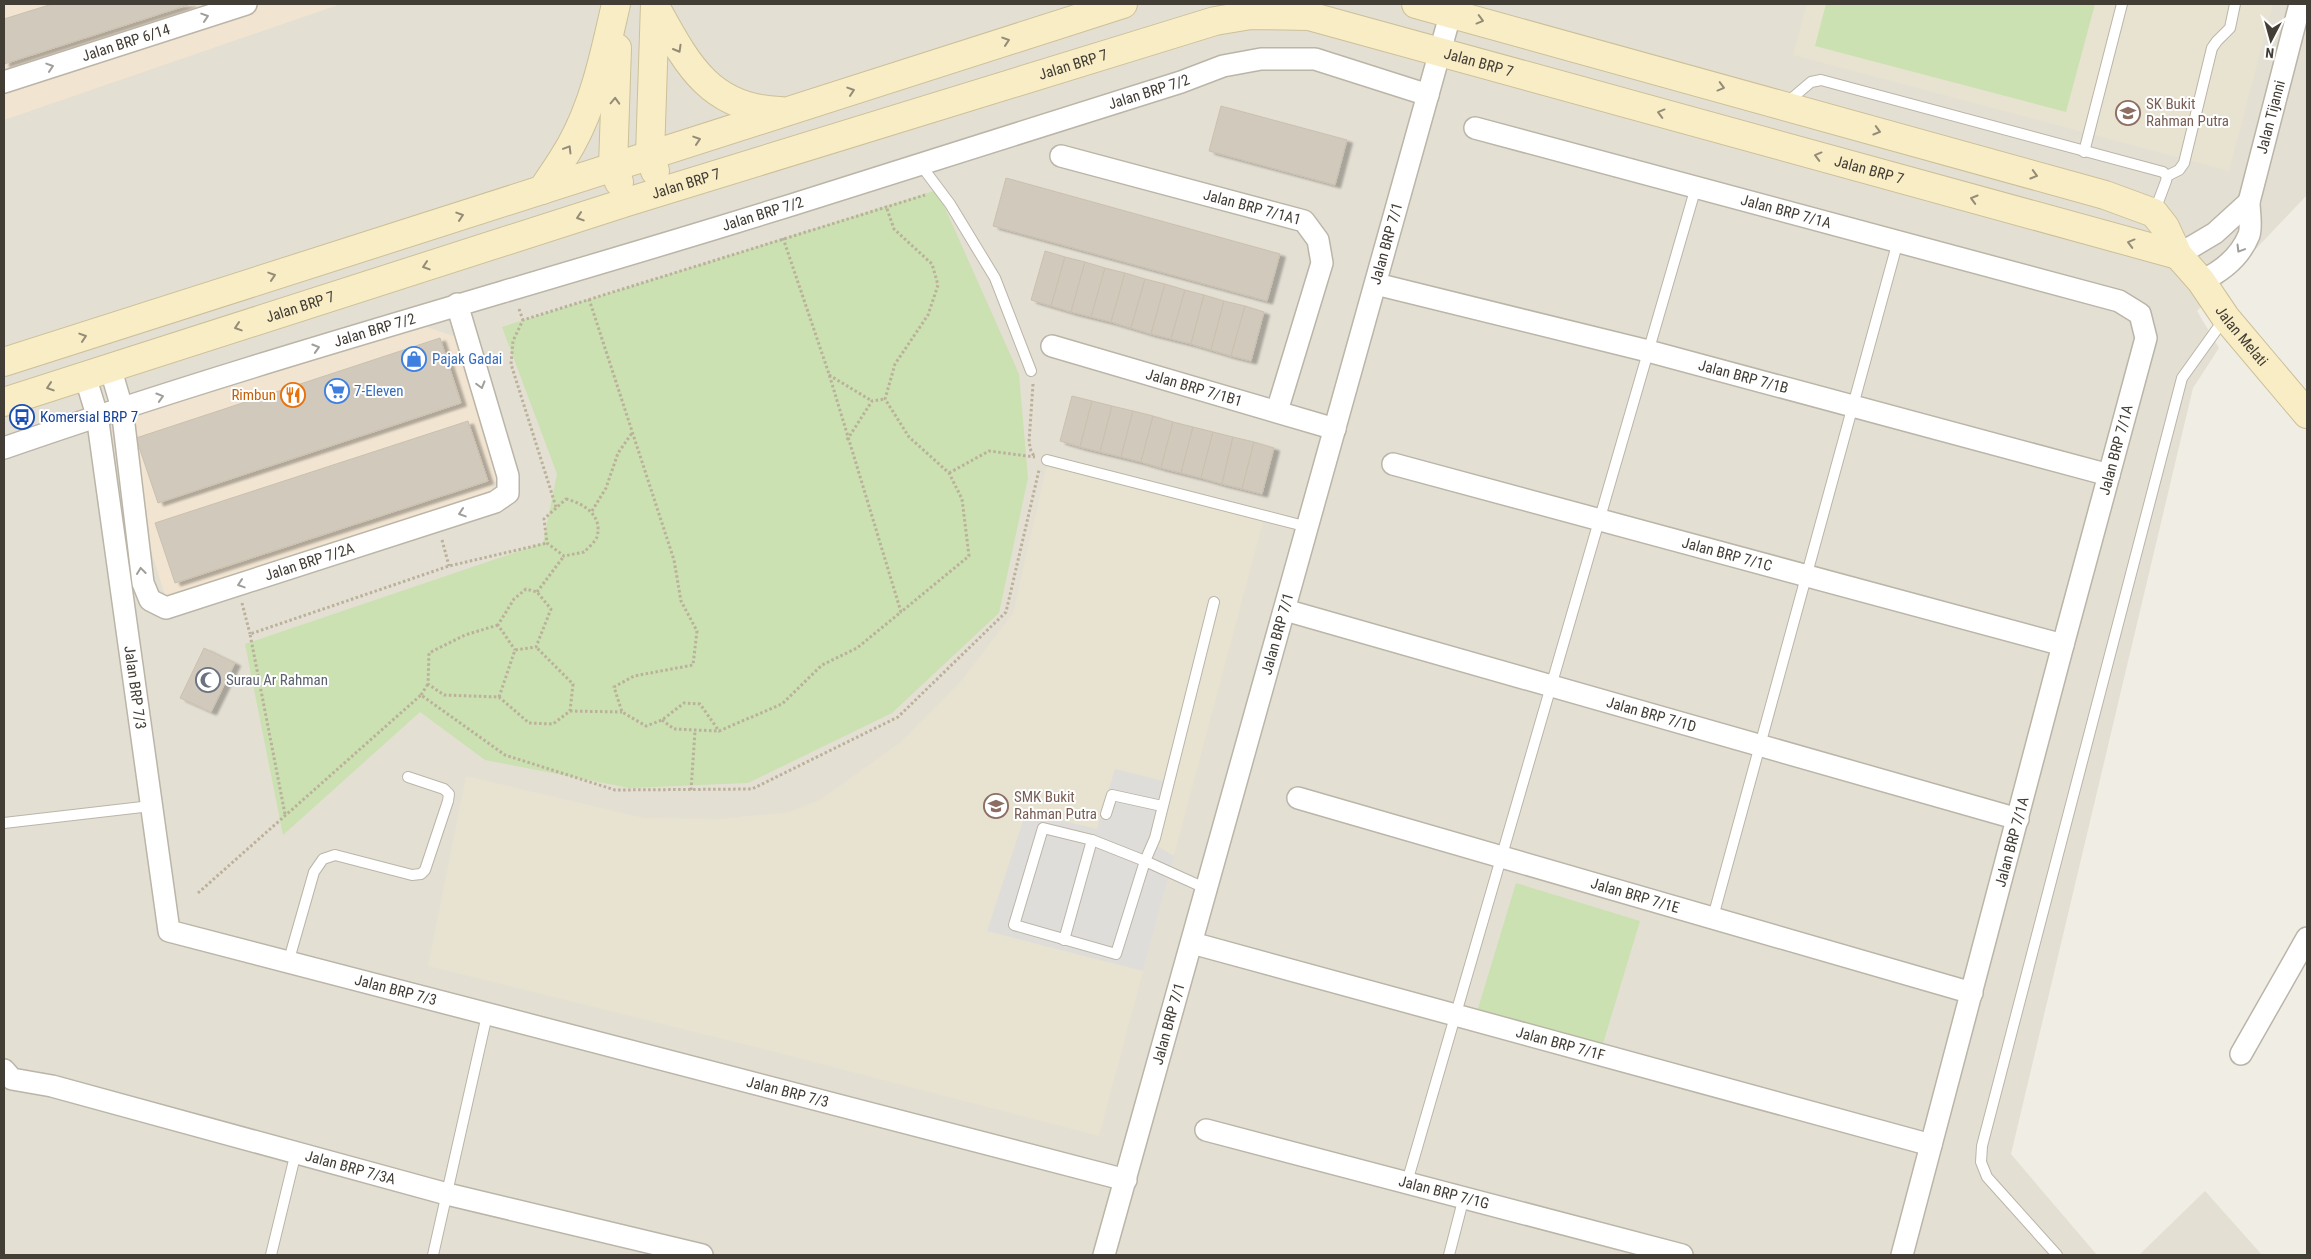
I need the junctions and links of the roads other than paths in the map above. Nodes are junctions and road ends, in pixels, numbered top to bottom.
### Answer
1 (243, 4) edge
2 (617, 4) edge
3 (1122, 4) edge
4 (1416, 4) edge
5 (2122, 4) edge
6 (2235, 4) edge
7 (2300, 4) edge
8 (655, 5) edge
9 (1451, 12) junction
10 (1440, 53) junction
11 (4, 82) edge
12 (1428, 95) junction
13 (1784, 104) junction
14 (787, 111) junction
15 (1475, 128) dead end
16 (2084, 152) junction
17 (650, 155) junction
18 (1061, 156) dead end
19 (920, 164) junction
20 (613, 167) junction
21 (2167, 176) junction
22 (1696, 187) junction
23 (542, 190) junction
24 (661, 192) junction
25 (627, 202) junction
26 (2249, 202) junction
27 (2154, 213) junction
28 (1898, 241) junction
29 (2178, 255) junction
30 (2201, 281) junction
31 (1376, 284) junction
32 (457, 304) junction
33 (2226, 318) junction
34 (1052, 346) dead end
35 (1648, 351) junction
36 (4, 362) edge
37 (1031, 371) road end
38 (98, 372) junction
39 (4, 402) edge
40 (1853, 406) junction
41 (122, 408) junction
42 (1277, 411) junction
43 (2307, 414) edge
44 (97, 415) junction
45 (1335, 428) junction
46 (4, 448) edge
47 (1044, 460) road end
48 (1393, 464) dead end
49 (2110, 476) junction
50 (1599, 520) junction
51 (1308, 527) junction
52 (1806, 576) junction
53 (1214, 602) dead end
54 (1285, 610) junction
55 (2063, 645) junction
56 (1551, 686) junction
57 (1760, 746) junction
58 (408, 776) dead end
59 (1298, 798) dead end
60 (151, 806) junction
61 (1162, 806) junction
62 (1106, 814) dead end
63 (2018, 819) junction
64 (4, 823) edge
65 (1092, 840) junction
66 (1502, 856) junction
67 (1145, 861) junction
68 (1207, 889) junction
69 (1713, 917) junction
70 (2307, 938) edge
71 (1064, 940) junction
72 (1192, 943) junction
73 (288, 963) junction
74 (1972, 993) junction
75 (487, 1015) junction
76 (1456, 1015) junction
77 (2240, 1054) dead end
78 (4, 1070) edge
79 (1206, 1130) dead end
80 (1931, 1145) junction
81 (296, 1152) junction
82 (1126, 1180) junction
83 (1407, 1182) junction
84 (447, 1194) junction
85 (1464, 1197) junction
86 (271, 1255) edge
87 (433, 1255) edge
88 (702, 1255) edge
89 (1104, 1255) edge
90 (1449, 1255) edge
91 (1682, 1255) edge
92 (1902, 1255) edge
93 (2057, 1255) edge

11 -> 1 street, Jalan BRP 6/14
20 -> 2 main road
23 -> 2 main road
14 -> 3 main road
4 - 9 main road
5 - 16 lane
6 - 21 lane
7 - 26 street, Jalan Tijanni
8 -> 14 main road
8 - 17 main road
9 - 10 street, Jalan BRP 7/1
9 -> 13 main road
10 - 12 street, Jalan BRP 7/1
10 - 24 main road, Jalan BRP 7
29 -> 10 main road, Jalan BRP 7
12 - 19 street, Jalan BRP 7/2
12 - 31 street, Jalan BRP 7/1
13 - 16 lane
13 -> 27 main road
17 -> 14 main road
15 - 22 street, Jalan BRP 7/1A
16 - 21 lane
17 - 20 main road
17 - 24 main road
18 - 42 street, Jalan BRP 7/1A1
19 - 32 street, Jalan BRP 7/2
19 - 37 lane
20 - 23 main road
20 - 25 main road
21 - 27 lane
22 - 28 street, Jalan BRP 7/1A
22 - 35 lane
36 -> 23 main road
24 - 25 main road, Jalan BRP 7
25 -> 38 main road, Jalan BRP 7
26 - 29 street
26 -> 30 street, Jalan Tijanni
27 - 29 main road
28 - 40 lane
28 - 49 street, Jalan BRP 7/1A
29 - 30 main road, Jalan Melati
30 - 33 main road, Jalan Melati
31 - 35 street, Jalan BRP 7/1B
31 - 45 street, Jalan BRP 7/1
41 -> 32 street, Jalan BRP 7/2
32 -> 41 street, Jalan BRP 7/2A
33 - 43 main road, Jalan Melati
33 - 93 lane
34 - 42 street, Jalan BRP 7/1B1
35 - 40 street, Jalan BRP 7/1B
35 - 50 lane
38 -> 39 main road, Jalan BRP 7
38 - 41 street, Jalan BRP 7/2A
38 - 44 street, Jalan BRP 7/3
40 - 49 street, Jalan BRP 7/1B
40 - 52 lane
41 - 44 street, Jalan BRP 7/2
42 - 45 street, Jalan BRP 7/1B1
44 - 46 street, Jalan BRP 7/2
44 - 60 street, Jalan BRP 7/3
45 - 51 street, Jalan BRP 7/1
47 - 51 lane
48 - 50 street, Jalan BRP 7/1C
49 - 55 street, Jalan BRP 7/1A
50 - 52 street, Jalan BRP 7/1C
50 - 56 lane
51 - 54 street, Jalan BRP 7/1
52 - 55 street, Jalan BRP 7/1C
52 - 57 lane
53 - 61 lane
54 - 56 street, Jalan BRP 7/1D
54 - 68 street, Jalan BRP 7/1
55 - 63 street, Jalan BRP 7/1A
56 - 57 street, Jalan BRP 7/1D
56 - 66 lane
57 - 63 street, Jalan BRP 7/1D
57 - 69 lane
58 - 73 lane
59 - 66 street, Jalan BRP 7/1E
60 - 64 lane
60 - 73 street, Jalan BRP 7/3
61 - 62 lane
61 - 67 lane
63 - 74 street, Jalan BRP 7/1A
65 - 67 lane
65 - 71 lane
65 - 71 lane
66 - 69 street, Jalan BRP 7/1E
66 - 76 lane
67 - 68 lane
67 - 71 lane
68 - 72 street, Jalan BRP 7/1
69 - 74 street, Jalan BRP 7/1E
70 - 77 street
72 - 76 street, Jalan BRP 7/1F
72 - 82 street, Jalan BRP 7/1
73 - 75 street, Jalan BRP 7/3
74 - 80 street, Jalan BRP 7/1A
75 - 82 street, Jalan BRP 7/3
75 - 84 lane
76 - 80 street, Jalan BRP 7/1F
76 - 83 lane
78 - 81 street, Jalan BRP 7/3A
79 - 83 street, Jalan BRP 7/1G
80 - 92 street, Jalan BRP 7/1A
81 - 84 street, Jalan BRP 7/3A
81 - 86 lane
82 - 89 street, Jalan BRP 7/1
83 - 85 street, Jalan BRP 7/1G
84 - 87 lane
84 - 88 street, Jalan BRP 7/3A
85 - 90 lane
85 - 91 street, Jalan BRP 7/1G

